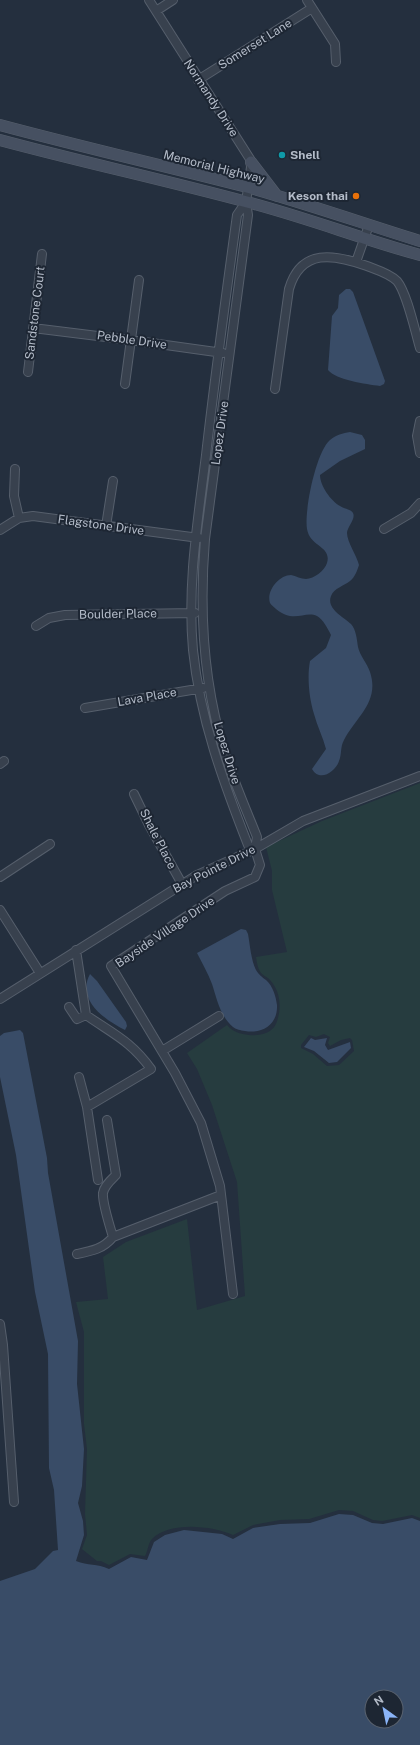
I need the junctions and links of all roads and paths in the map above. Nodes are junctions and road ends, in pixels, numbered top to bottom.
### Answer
1 (149, 0) edge
2 (173, 0) edge
3 (307, 0) edge
4 (312, 8) junction
5 (156, 11) junction
6 (336, 62) dead end
7 (198, 80) junction
8 (0, 125) edge
9 (0, 140) edge
10 (251, 162) junction
11 (247, 188) junction
12 (277, 196) junction
13 (246, 202) junction
14 (369, 225) junction
15 (364, 238) junction
16 (420, 241) edge
17 (42, 254) dead end
18 (420, 256) edge
19 (356, 262) junction
20 (139, 280) dead end
21 (34, 328) junction
22 (130, 340) junction
23 (420, 348) edge
24 (219, 353) junction
25 (230, 354) junction
26 (28, 372) dead end
27 (125, 384) dead end
28 (275, 389) dead end
29 (420, 420) edge
30 (420, 454) edge
31 (15, 469) dead end
32 (112, 481) dead end
33 (420, 504) edge
34 (19, 518) junction
35 (106, 526) junction
36 (384, 529) dead end
37 (0, 530) edge
38 (195, 538) junction
39 (205, 539) junction
40 (202, 612) junction
41 (191, 613) junction
42 (36, 626) dead end
43 (209, 687) junction
44 (199, 689) junction
45 (85, 708) dead end
46 (420, 776) edge
47 (134, 794) dead end
48 (50, 844) dead end
49 (255, 849) junction
50 (0, 877) edge
51 (182, 884) junction
52 (0, 910) edge
53 (76, 950) junction
54 (40, 973) junction
55 (0, 999) edge
56 (69, 1007) dead end
57 (86, 1015) junction
58 (219, 1016) dead end
59 (162, 1051) junction
60 (79, 1077) dead end
61 (87, 1107) junction
62 (107, 1120) dead end
63 (98, 1180) dead end
64 (221, 1195) junction
65 (113, 1236) junction
66 (77, 1254) dead end
67 (233, 1294) dead end
68 (0, 1324) edge
69 (14, 1502) dead end

1 - 5 street, Normandy Drive
2 - 5 street
3 - 4 street
4 - 6 street
4 - 7 street, Somerset Lane
5 - 7 street, Normandy Drive
7 - 10 street, Normandy Drive
8 - 11 main road, Memorial Highway
9 - 13 main road
10 - 11 street
10 - 12 main road
11 - 12 main road, Memorial Highway
11 - 13 street
12 - 14 main road, Memorial Highway
13 - 15 main road
13 - 24 street, Lopez Drive
13 - 25 street, Lopez Drive
14 - 15 street
14 - 16 main road, Memorial Highway
15 - 18 main road
15 - 19 street
17 - 21 street, Sandstone Court
19 - 23 street
19 - 28 street
20 - 22 street
21 - 22 street, Pebble Drive
21 - 26 street, Sandstone Court
22 - 24 street, Pebble Drive
22 - 27 street
24 - 25 street, Pebble Drive
24 - 38 street, Lopez Drive
25 - 39 street, Lopez Drive
29 - 30 street
31 - 34 street
32 - 35 street
33 - 36 street
34 - 35 street, Flagstone Drive
34 - 37 street, Flagstone Drive
35 - 38 street, Flagstone Drive
38 - 39 street, Flagstone Drive
38 - 41 street, Lopez Drive
39 - 40 street, Lopez Drive
40 - 41 street, Boulder Place
40 - 43 street, Lopez Drive
41 - 42 street, Boulder Place
41 - 44 street, Lopez Drive
43 - 44 street, Lava Place
43 - 49 street, Lopez Drive
44 - 45 street, Lava Place
44 - 49 street, Lopez Drive
46 - 49 street, Bay Pointe Drive
47 - 51 street, Shale Place
48 - 50 street
49 - 51 street, Bay Pointe Drive
49 - 59 street, Bayside Village Drive
51 - 53 street, Bay Pointe Drive
52 - 54 street
53 - 54 street, Bay Pointe Drive
53 - 57 street
54 - 55 street, Bay Pointe Drive
56 - 57 street
57 - 61 street
58 - 59 street
59 - 64 street, Bayside Village Drive
60 - 61 street
61 - 63 street
62 - 65 street
64 - 65 street
64 - 67 street, Bayside Village Drive
65 - 66 street
68 - 69 street

